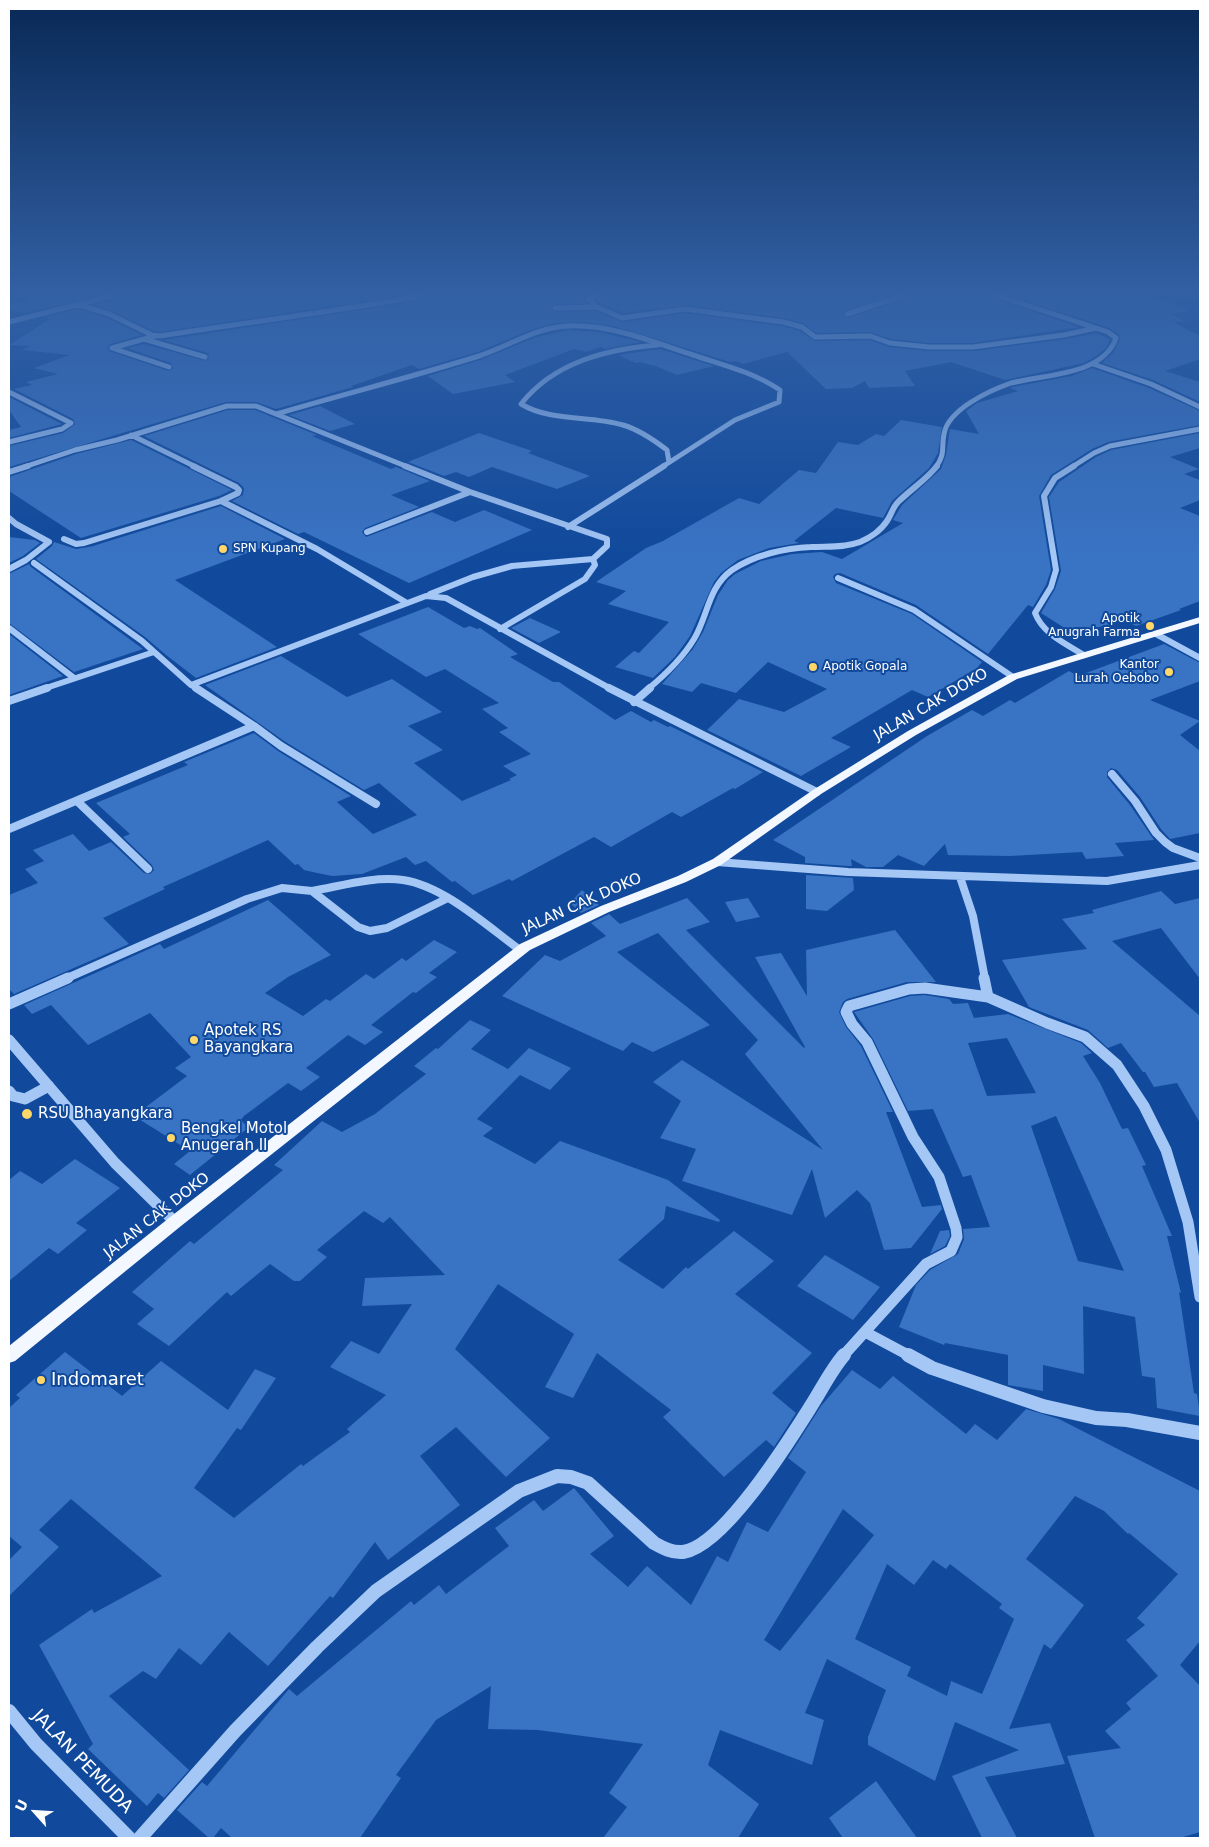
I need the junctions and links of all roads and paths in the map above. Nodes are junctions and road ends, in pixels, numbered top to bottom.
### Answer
1 (386, 382) edge
2 (542, 382) edge
3 (770, 382) edge
4 (1017, 382) edge
5 (1146, 382) edge
6 (9, 392) edge
7 (1200, 407) edge
8 (276, 414) junction
9 (1200, 429) edge
10 (131, 436) junction
11 (9, 442) edge
12 (669, 462) junction
13 (9, 472) edge
14 (470, 492) junction
15 (222, 501) junction
16 (9, 518) edge
17 (568, 527) junction
18 (367, 532) dead end
19 (64, 539) dead end
20 (593, 559) junction
21 (34, 563) dead end
22 (9, 569) edge
23 (838, 578) dead end
24 (426, 596) junction
25 (407, 603) junction
26 (1200, 620) edge
27 (9, 628) edge
28 (500, 629) junction
29 (1156, 634) junction
30 (154, 652) junction
31 (1084, 655) junction
32 (1200, 658) edge
33 (1013, 676) junction
34 (74, 678) junction
35 (191, 686) junction
36 (9, 701) edge
37 (634, 702) junction
38 (254, 726) junction
39 (1112, 774) dead end
40 (817, 792) junction
41 (77, 801) junction
42 (376, 804) dead end
43 (9, 829) edge
44 (1200, 858) edge
45 (717, 862) junction
46 (1200, 865) edge
47 (148, 870) dead end
48 (960, 877) junction
49 (312, 891) junction
50 (446, 899) junction
51 (520, 950) junction
52 (988, 997) junction
53 (9, 1004) edge
54 (9, 1040) edge
55 (49, 1086) junction
56 (9, 1091) edge
57 (175, 1222) junction
58 (1200, 1297) edge
59 (865, 1332) junction
60 (9, 1356) edge
61 (1200, 1433) edge
62 (9, 1711) edge
63 (129, 1838) edge
64 (140, 1838) edge

1 - 8 street
2 - 12 street
3 - 12 street
4 - 37 street
5 - 7 street
6 - 11 street
8 - 10 street
8 - 14 street
9 - 31 street
10 - 13 street
10 - 15 street
12 - 17 street
14 - 17 street
14 - 18 street
15 - 19 street
15 - 25 street
16 - 22 street
17 - 20 street
20 - 24 street
20 - 28 street
21 - 30 street
23 - 33 street
24 - 25 street
24 - 28 street
25 - 35 street
26 - 29 main road, JALAN CAK DOKO
27 - 34 street
28 - 37 street
29 - 31 main road, JALAN CAK DOKO
29 - 32 street
30 - 34 street
30 - 35 street
31 - 33 main road, JALAN CAK DOKO
33 - 40 main road, JALAN CAK DOKO
34 - 36 street
35 - 38 street
37 - 40 street
38 - 41 street
38 - 42 street
39 - 44 street
40 - 45 main road, JALAN CAK DOKO
41 - 43 street
41 - 47 street
45 - 48 street
45 - 51 main road, JALAN CAK DOKO
46 - 48 street
48 - 52 street
49 - 50 street
49 - 50 street
49 - 53 street
50 - 51 street
51 - 57 main road, JALAN CAK DOKO
52 - 58 street
52 - 59 street
54 - 55 street
55 - 56 street
55 - 57 street
57 - 60 main road, JALAN CAK DOKO
59 - 61 street
59 - 64 street
62 - 63 street, JALAN PEMUDA

